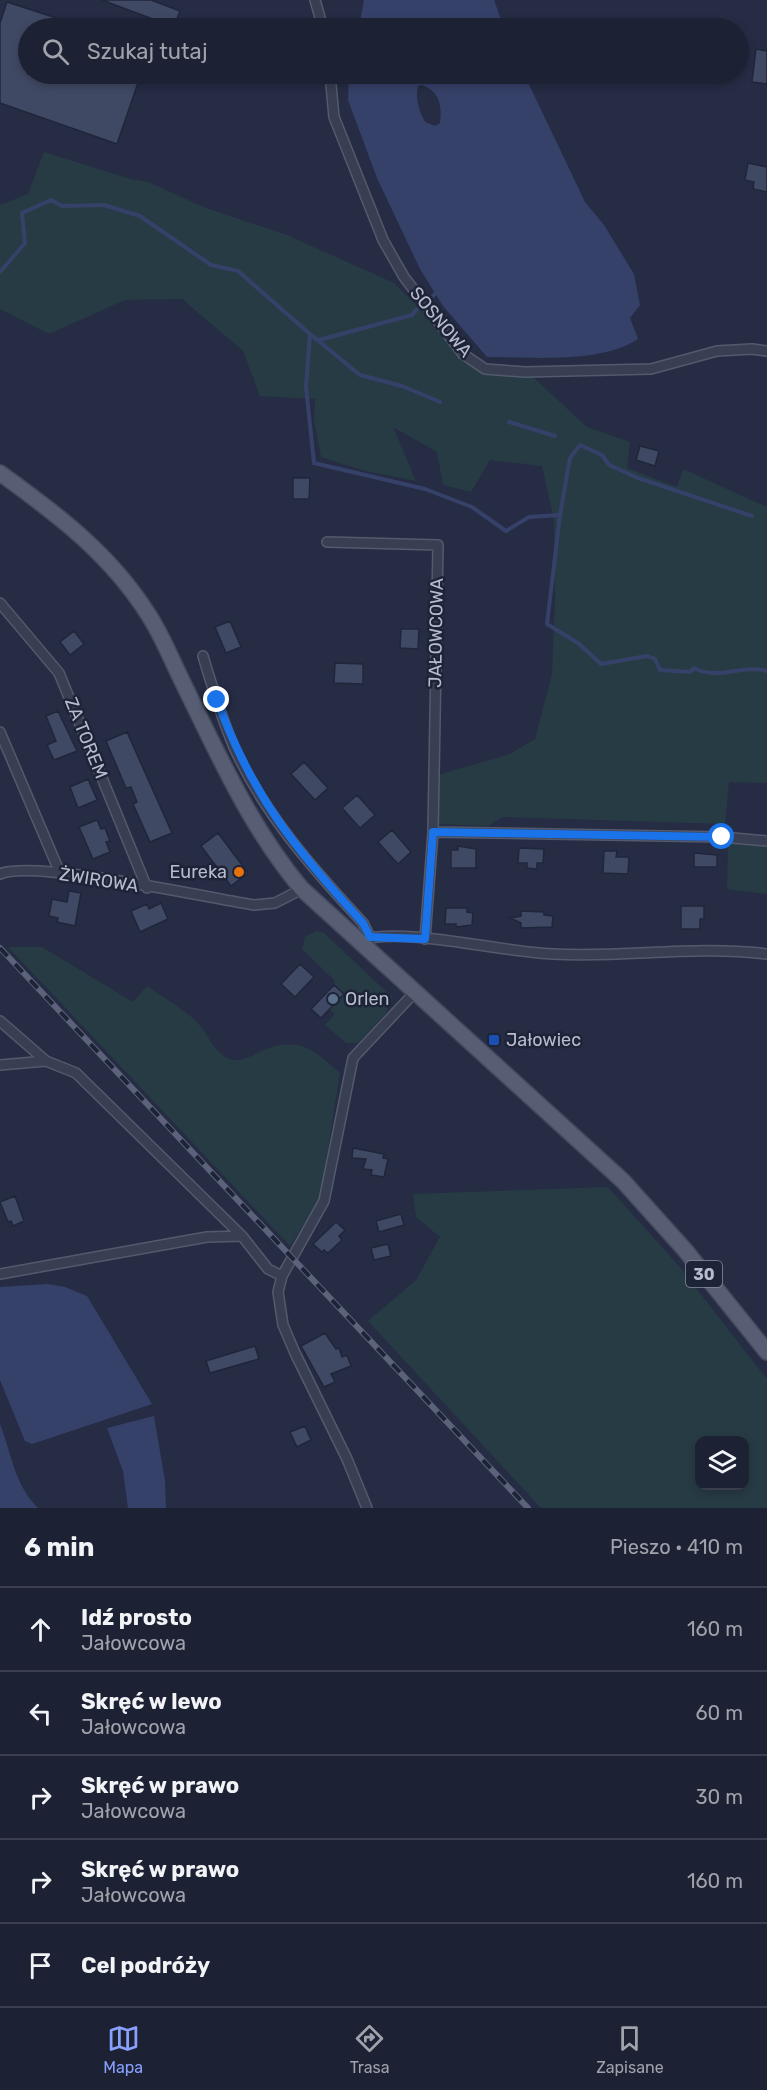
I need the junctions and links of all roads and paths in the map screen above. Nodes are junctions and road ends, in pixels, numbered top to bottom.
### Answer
1 (315, 0) edge
2 (320, 18) edge
3 (331, 84) edge
4 (767, 351) edge
5 (0, 473) edge
6 (327, 542) dead end
7 (0, 603) edge
8 (203, 656) dead end
9 (0, 732) edge
10 (433, 832) junction
11 (767, 841) edge
12 (60, 873) junction
13 (0, 874) edge
14 (147, 888) junction
15 (302, 889) junction
16 (364, 938) junction
17 (425, 939) junction
18 (767, 954) edge
19 (416, 992) junction
20 (0, 1021) edge
21 (46, 1061) junction
22 (0, 1065) edge
23 (242, 1236) junction
24 (0, 1274) edge
25 (282, 1276) junction
26 (767, 1352) edge
27 (367, 1508) edge

1 - 2 street
3 - 4 street, SOSNOWA
5 - 15 main road, 30
6 - 10 street, JAŁOWCOWA
7 - 14 street, ZA TOREM
8 - 16 street
9 - 12 street
10 - 11 street
10 - 17 street, JAŁOWCOWA
12 - 13 street, ŻWIROWA
12 - 14 street, ŻWIROWA
14 - 15 street, ŻWIROWA
15 - 16 main road, 30
16 - 17 street
16 - 19 main road, 30
17 - 18 street
19 - 25 street
19 - 26 main road, 30
20 - 21 street
21 - 22 street
21 - 23 street
23 - 24 street
23 - 25 street
25 - 27 street

